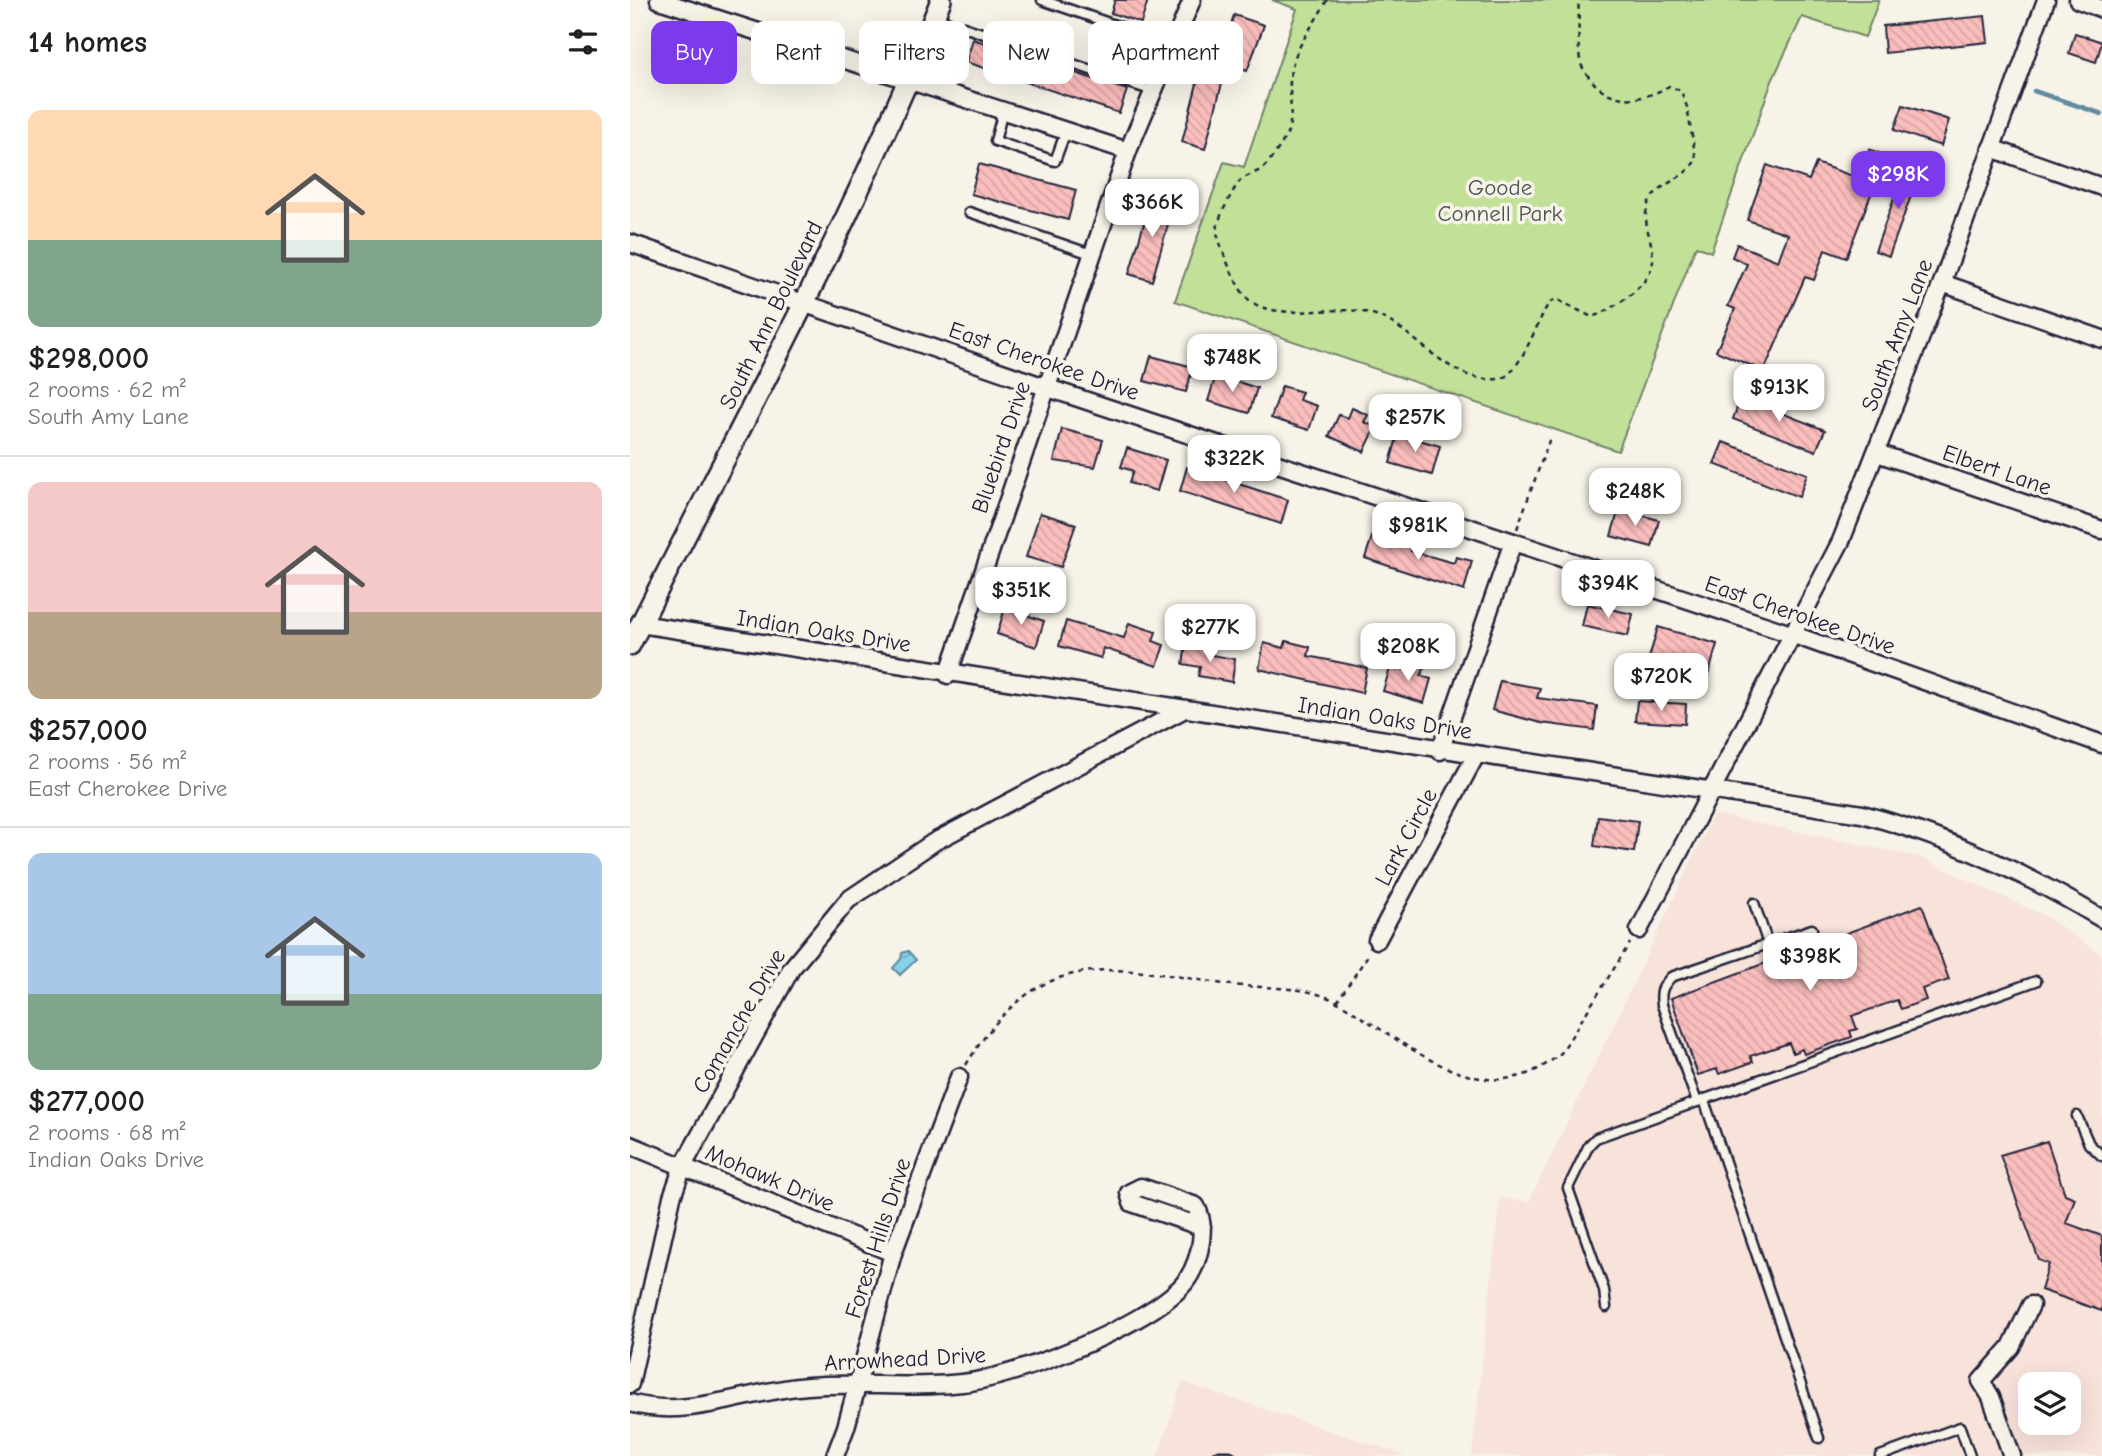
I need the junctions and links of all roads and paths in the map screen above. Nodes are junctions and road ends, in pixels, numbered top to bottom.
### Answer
1 (659, 0) edge
2 (1042, 0) edge
3 (1192, 0) edge
4 (1327, 0) edge
5 (1578, 0) edge
6 (2046, 0) edge
7 (938, 9) edge
8 (1103, 21) edge
9 (1183, 21) edge
10 (859, 64) edge
11 (908, 84) edge
12 (922, 84) edge
13 (1156, 84) edge
14 (1153, 91) junction
15 (1003, 111) junction
16 (1066, 131) junction
17 (1991, 148) junction
18 (1128, 151) junction
19 (2102, 187) edge
20 (970, 212) dead end
21 (630, 243) edge
22 (1091, 254) junction
23 (1942, 284) junction
24 (807, 303) junction
25 (2102, 339) edge
26 (1045, 387) junction
27 (1550, 438) dead end
28 (1877, 453) junction
29 (2102, 530) edge
30 (1513, 542) junction
31 (640, 625) junction
32 (1791, 634) junction
33 (630, 645) edge
34 (948, 675) junction
35 (1183, 709) junction
36 (2102, 744) edge
37 (1440, 751) junction
38 (1476, 755) junction
39 (1711, 789) junction
40 (1754, 904) dead end
41 (2102, 919) edge
42 (1812, 929) dead end
43 (1639, 930) joint
44 (1377, 940) joint
45 (1768, 944) junction
46 (2036, 981) dead end
47 (1337, 1002) junction
48 (959, 1077) joint
49 (1700, 1101) junction
50 (2077, 1116) dead end
51 (630, 1145) edge
52 (2102, 1156) edge
53 (683, 1166) junction
54 (1202, 1227) dead end
55 (893, 1253) junction
56 (2031, 1305) dead end
57 (1606, 1307) dead end
58 (630, 1384) edge
59 (857, 1386) junction
60 (630, 1403) edge
61 (1819, 1438) dead end
62 (835, 1456) edge
63 (1216, 1456) edge
64 (1230, 1456) edge
65 (1880, 1456) edge
66 (1970, 1456) edge
67 (2012, 1456) edge

1 - 10 street
2 - 8 lane
3 - 9 street, Bluebird Drive
4 - 5 path
6 - 17 street, South Amy Lane
7 - 14 lane
11 - 24 street, South Ann Boulevard
12 - 15 street
13 - 14 street, Bluebird Drive
14 - 18 street, Bluebird Drive
15 - 16 street
15 - 16 lane
16 - 18 street
17 - 19 street
17 - 23 street, South Amy Lane
18 - 22 street, Bluebird Drive
20 - 22 lane
21 - 24 street, East Cherokee Drive
22 - 26 street, Bluebird Drive
23 - 25 street
23 - 28 street, South Amy Lane
24 - 26 street, East Cherokee Drive
24 - 31 street, South Ann Boulevard
26 - 30 street, East Cherokee Drive
26 - 34 street, Bluebird Drive
27 - 30 path
28 - 29 street, Elbert Lane
28 - 32 street, South Amy Lane
30 - 32 street, East Cherokee Drive
30 - 37 street
31 - 33 street, South Ann Boulevard
31 - 34 street, Indian Oaks Drive
32 - 36 street, East Cherokee Drive
32 - 39 street, South Amy Lane
34 - 35 street, Indian Oaks Drive
35 - 37 street, Indian Oaks Drive
35 - 53 street, Comanche Drive
37 - 38 street, Indian Oaks Drive
38 - 39 street, Indian Oaks Drive
38 - 44 street, Lark Circle
39 - 41 street, Indian Oaks Drive
39 - 43 street
40 - 45 lane
42 - 45 lane
43 - 47 path
44 - 47 path
45 - 49 lane
46 - 49 lane
47 - 48 path
48 - 55 street, Forest Hills Drive
49 - 57 lane
49 - 61 lane
50 - 52 lane
51 - 53 street, Mohawk Drive
53 - 55 street, Mohawk Drive
53 - 58 street, Comanche Drive
54 - 59 street, Arrowhead Drive
55 - 59 street, Forest Hills Drive
56 - 67 street
59 - 60 street, Arrowhead Drive
59 - 62 street, Forest Hills Drive
63 - 64 lane
65 - 66 lane

